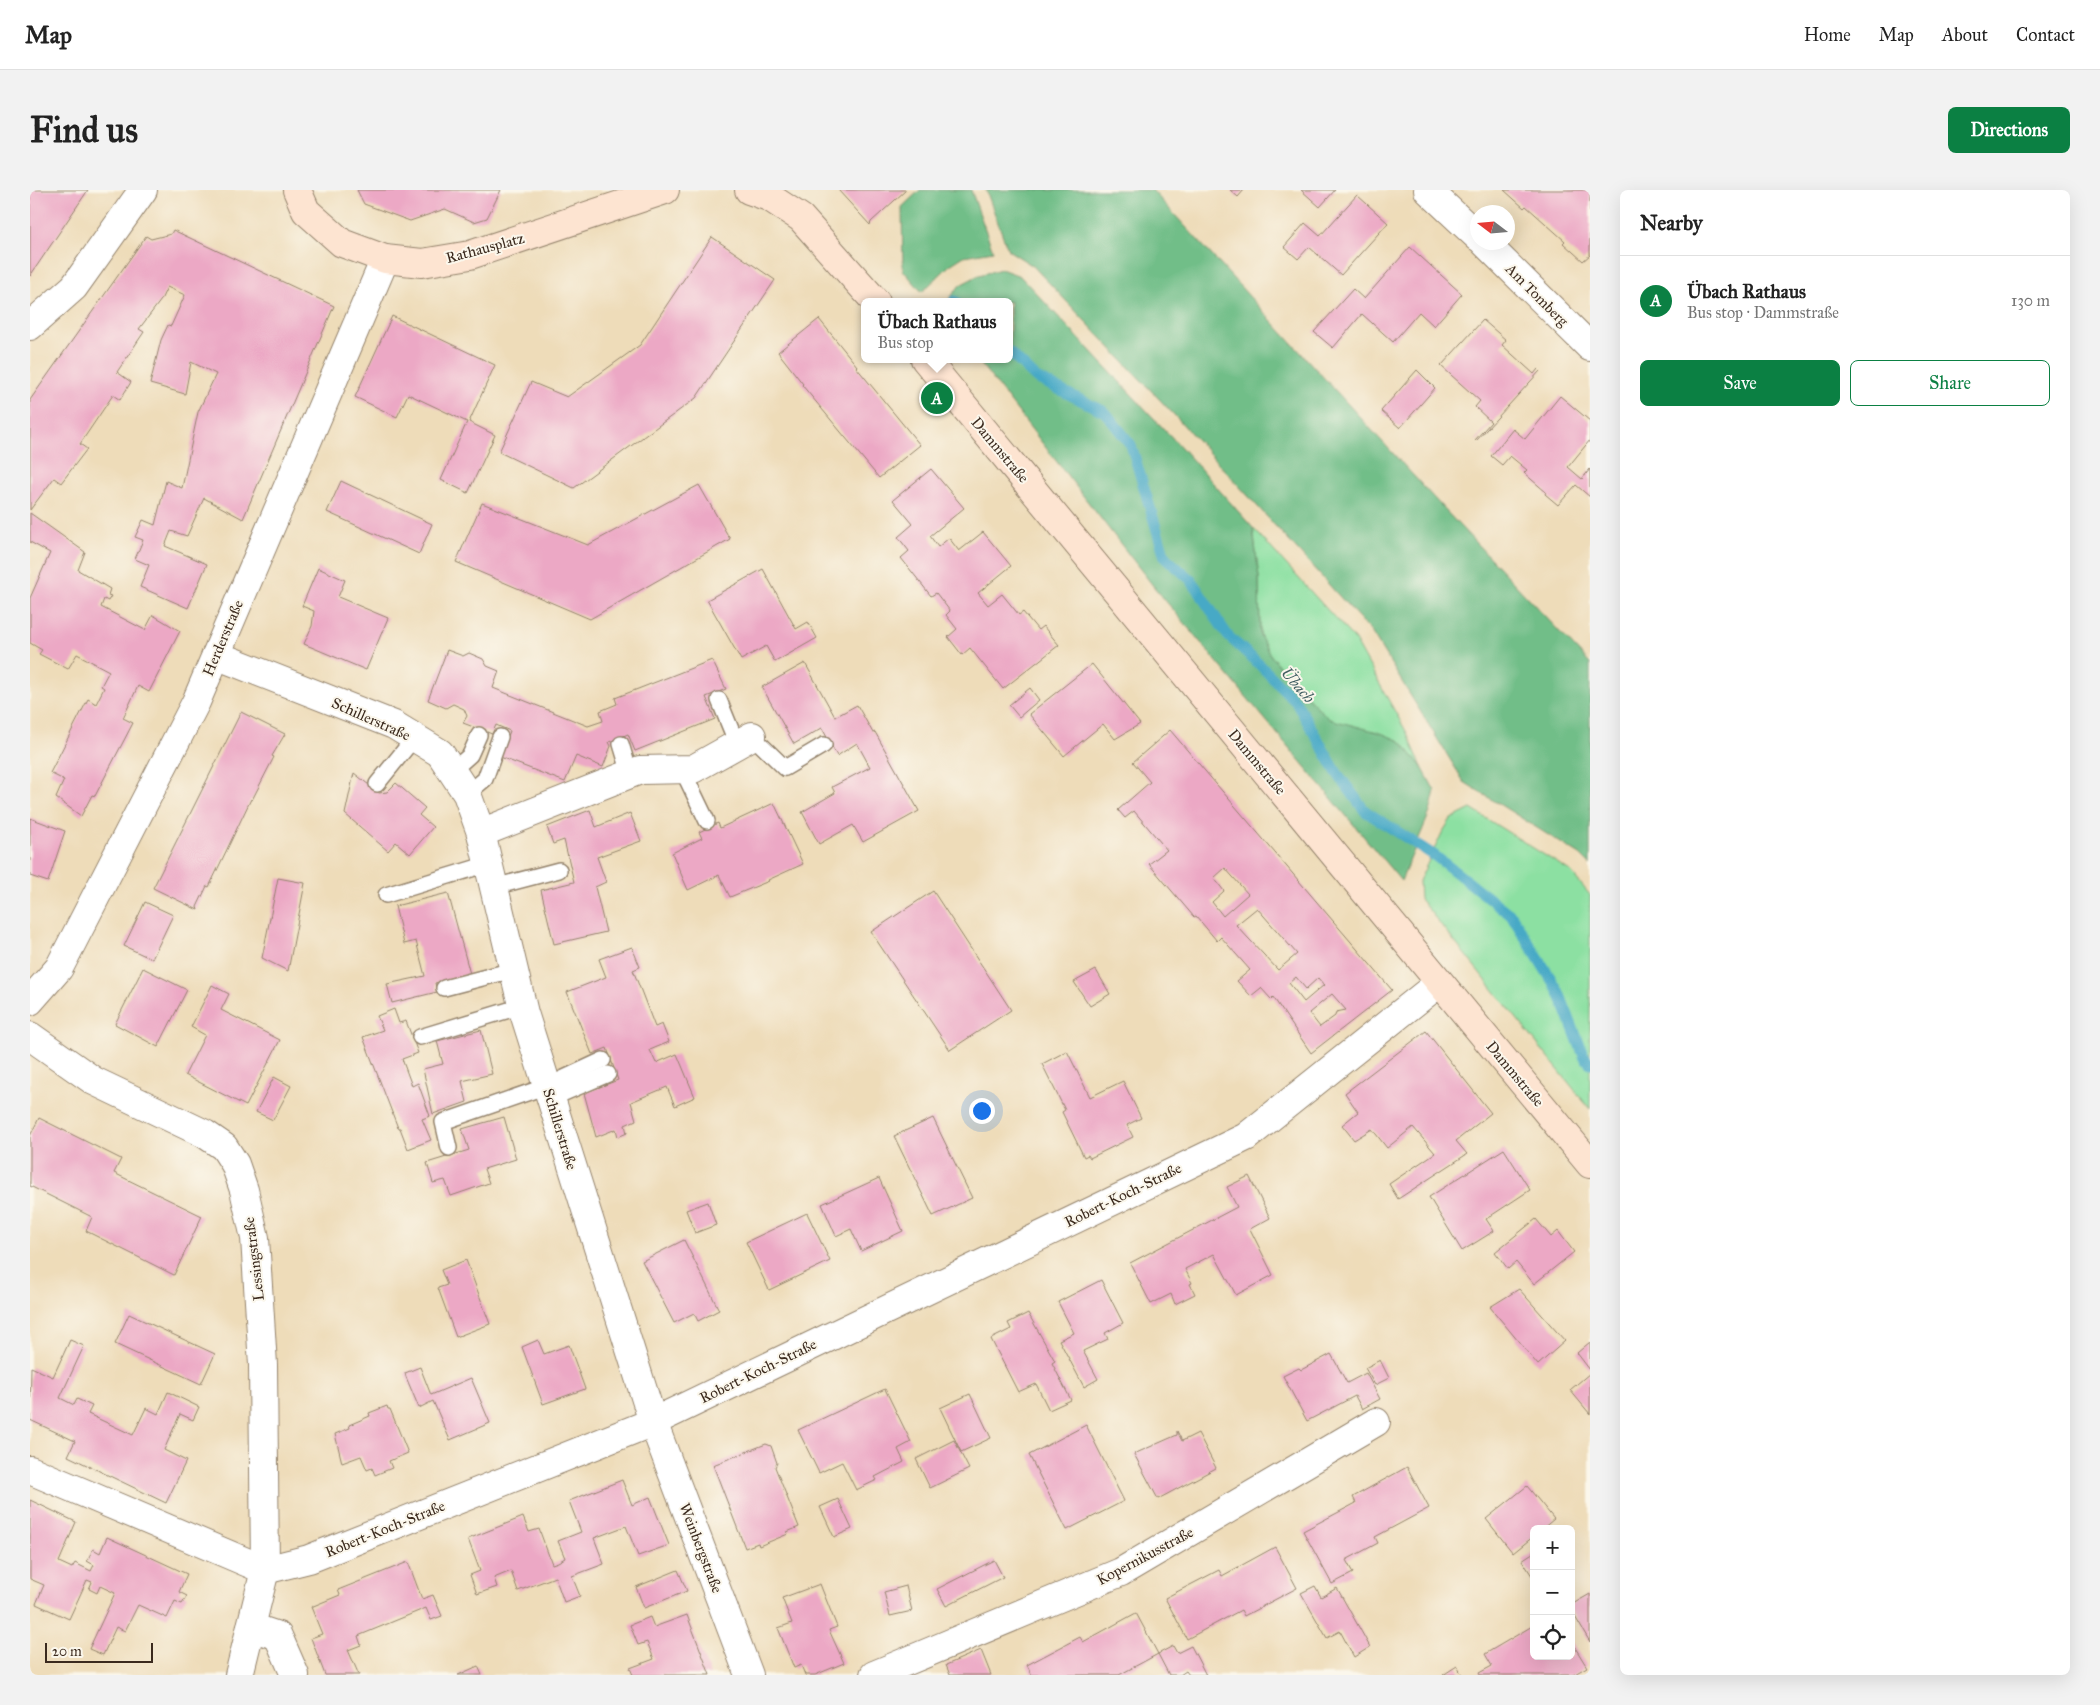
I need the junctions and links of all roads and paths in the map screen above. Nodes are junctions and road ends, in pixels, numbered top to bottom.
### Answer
1 (297, 190) edge
2 (665, 190) edge
3 (749, 190) edge
4 (1428, 190) edge
5 (135, 200) edge
6 (1470, 229) edge
7 (1492, 250) edge
8 (385, 259) junction
9 (872, 298) edge
10 (30, 326) edge
11 (1590, 347) edge
12 (929, 363) edge
13 (216, 655) junction
14 (719, 700) dead end
15 (479, 735) dead end
16 (500, 737) dead end
17 (415, 738) junction
18 (744, 740) junction
19 (621, 744) dead end
20 (824, 745) dead end
21 (682, 769) junction
22 (452, 771) junction
23 (630, 774) junction
24 (377, 784) dead end
25 (467, 794) junction
26 (707, 821) dead end
27 (482, 833) junction
28 (559, 870) dead end
29 (491, 875) junction
30 (386, 895) dead end
31 (514, 970) junction
32 (1439, 983) junction
33 (444, 988) dead end
34 (30, 1001) edge
35 (522, 1006) junction
36 (420, 1037) dead end
37 (32, 1040) edge
38 (603, 1060) dead end
39 (608, 1074) dead end
40 (549, 1092) junction
41 (449, 1148) dead end
42 (1590, 1164) edge
43 (653, 1422) junction
44 (1376, 1422) dead end
45 (30, 1470) edge
46 (265, 1570) junction
47 (251, 1627) junction
48 (239, 1675) edge
49 (295, 1675) edge
50 (749, 1675) edge
51 (874, 1675) edge

1 - 8 street, Rathausplatz
2 - 8 street, Rathausplatz
3 - 9 street
4 - 6 street
5 - 10 street
7 - 11 street, Am Tomberg
8 - 13 street, Herderstraße
12 - 32 street, Dammstraße
13 - 17 street, Schillerstraße
13 - 34 street, Herderstraße
14 - 18 lane
15 - 22 lane
16 - 25 lane
17 - 22 street, Schillerstraße
17 - 24 lane
18 - 20 lane
18 - 21 street
19 - 23 lane
21 - 23 street
21 - 26 lane
22 - 25 street, Schillerstraße
23 - 27 street
25 - 27 street, Schillerstraße
27 - 29 street, Schillerstraße
28 - 29 lane
29 - 30 lane
29 - 31 street, Schillerstraße
31 - 33 lane
31 - 35 street, Schillerstraße
32 - 42 street, Dammstraße
32 - 43 street, Robert-Koch-Straße
35 - 36 lane
35 - 40 street, Schillerstraße
37 - 46 street, Lessingstraße
38 - 40 lane
39 - 40 lane
40 - 41 lane
40 - 43 street, Schillerstraße
43 - 46 street, Robert-Koch-Straße
43 - 50 street, Weinbergstraße
44 - 51 street, Kopernikusstraße
45 - 46 street
46 - 47 street, Lessingstraße
47 - 48 street, Lessingstraße
47 - 49 street

